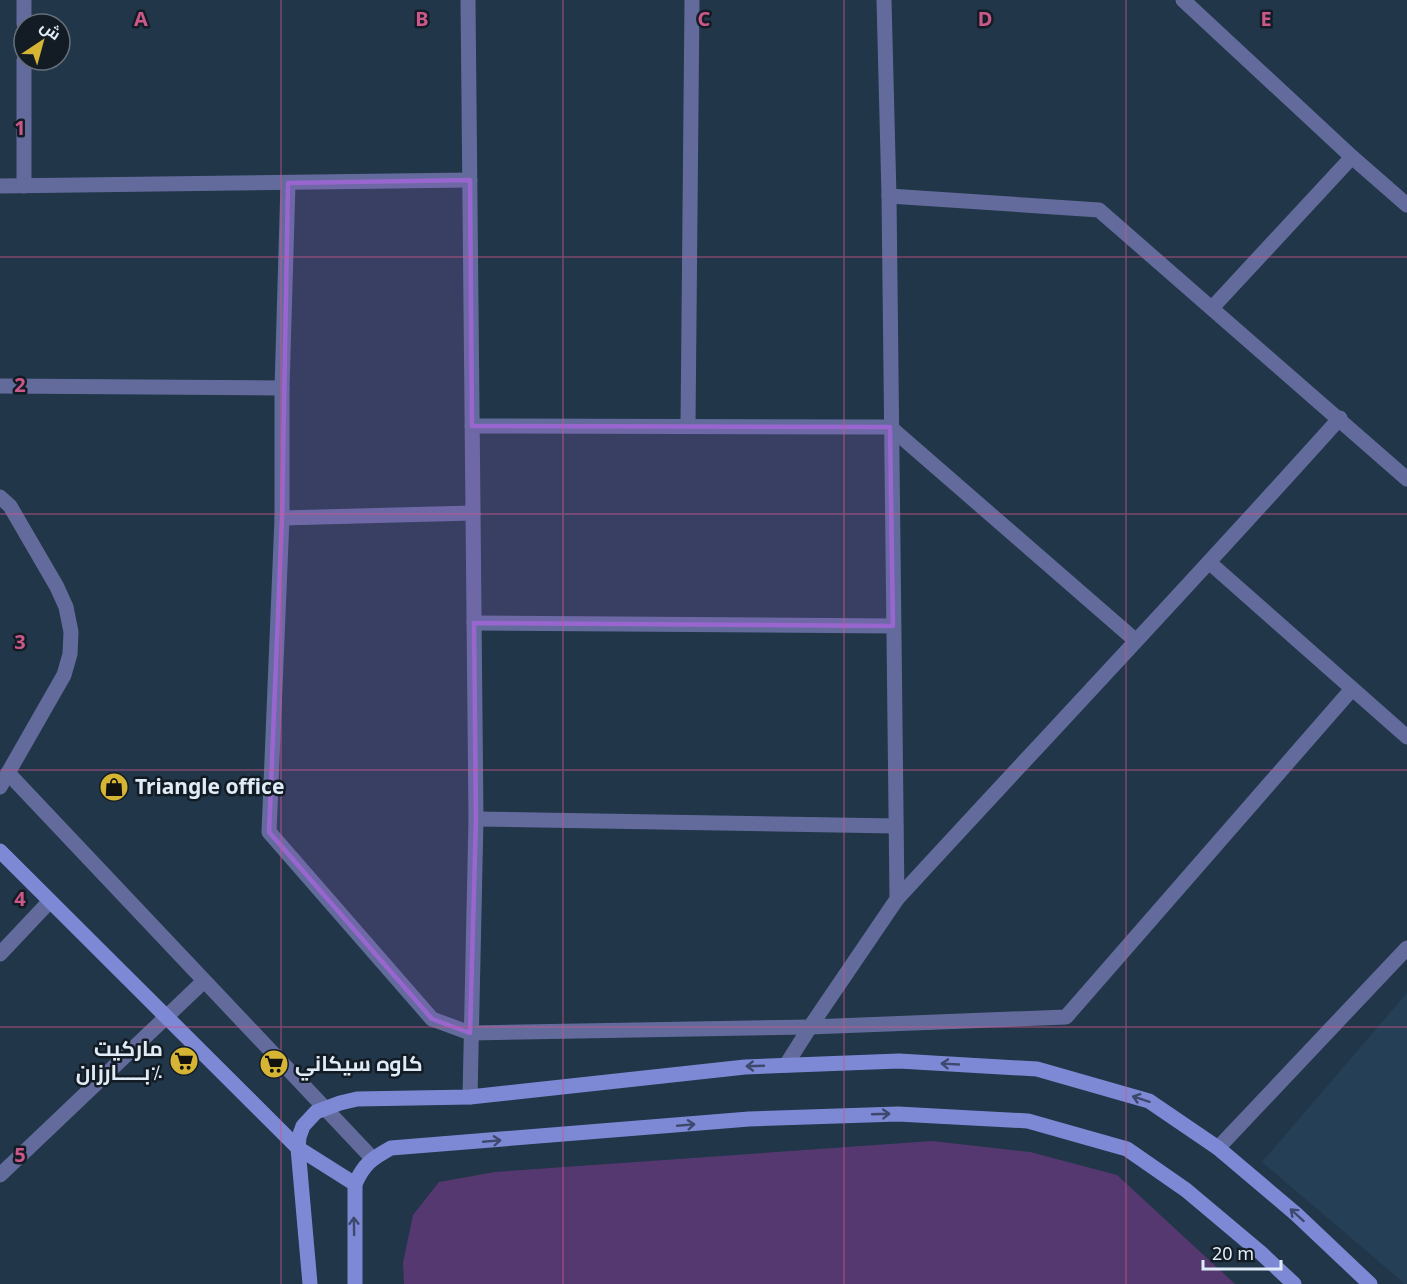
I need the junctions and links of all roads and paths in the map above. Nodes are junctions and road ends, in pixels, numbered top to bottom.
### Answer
1 (468, 0) edge
2 (692, 0) edge
3 (884, 0) edge
4 (1183, 0) edge
5 (24, 72) edge
6 (1352, 157) junction
7 (470, 180) junction
8 (288, 183) junction
9 (0, 186) edge
10 (24, 186) junction
11 (889, 196) junction
12 (1407, 206) edge
13 (1212, 308) junction
14 (0, 386) edge
15 (282, 388) junction
16 (1340, 418) junction
17 (472, 426) junction
18 (688, 426) junction
19 (890, 427) junction
20 (1407, 478) edge
21 (0, 497) edge
22 (473, 513) junction
23 (282, 518) junction
24 (1210, 563) junction
25 (474, 622) junction
26 (893, 626) junction
27 (1136, 640) junction
28 (1352, 689) junction
29 (1407, 737) edge
30 (8, 773) junction
31 (0, 787) edge
32 (476, 819) junction
33 (896, 826) junction
34 (0, 851) edge
35 (897, 900) junction
36 (50, 901) junction
37 (1407, 948) edge
38 (0, 954) edge
39 (204, 981) junction
40 (167, 1017) junction
41 (810, 1026) junction
42 (470, 1033) junction
43 (786, 1065) junction
44 (470, 1097) junction
45 (324, 1108) junction
46 (298, 1148) junction
47 (1218, 1148) junction
48 (372, 1158) junction
49 (0, 1175) edge
50 (355, 1185) junction
51 (310, 1284) edge
52 (355, 1284) edge
53 (1294, 1284) edge
54 (1370, 1284) edge

1 - 7 street
2 - 18 street
3 - 11 street
4 - 6 street
5 - 10 street
6 - 12 street
6 - 13 street
7 - 8 street
7 - 17 street
8 - 10 street
8 - 15 street
9 - 10 street
11 - 13 street
11 - 19 street
13 - 16 street
14 - 15 street
15 - 23 street
16 - 20 street
16 - 24 street
17 - 18 street
17 - 22 street
18 - 19 street
19 - 26 street
19 - 27 street
21 - 30 street
22 - 23 street
22 - 25 street
23 - 42 street
24 - 27 street
24 - 28 street
25 - 26 street
25 - 32 street
26 - 33 street
27 - 35 street
28 - 29 street
28 - 41 street
30 - 31 street
30 - 39 street
32 - 33 street
32 - 42 street
33 - 35 street
34 - 36 main road
35 - 41 street
36 - 38 street
36 - 40 main road
37 - 47 street
39 - 40 street
39 - 45 street
40 - 46 main road
40 - 49 street
41 - 42 street
41 - 43 street
42 - 44 street
43 -> 44 main road
47 -> 43 main road
44 - 45 main road
45 - 46 main road
45 - 48 street
46 - 50 main road
46 - 51 main road
54 -> 47 main road
48 - 50 main road
48 -> 53 main road
52 -> 50 main road

